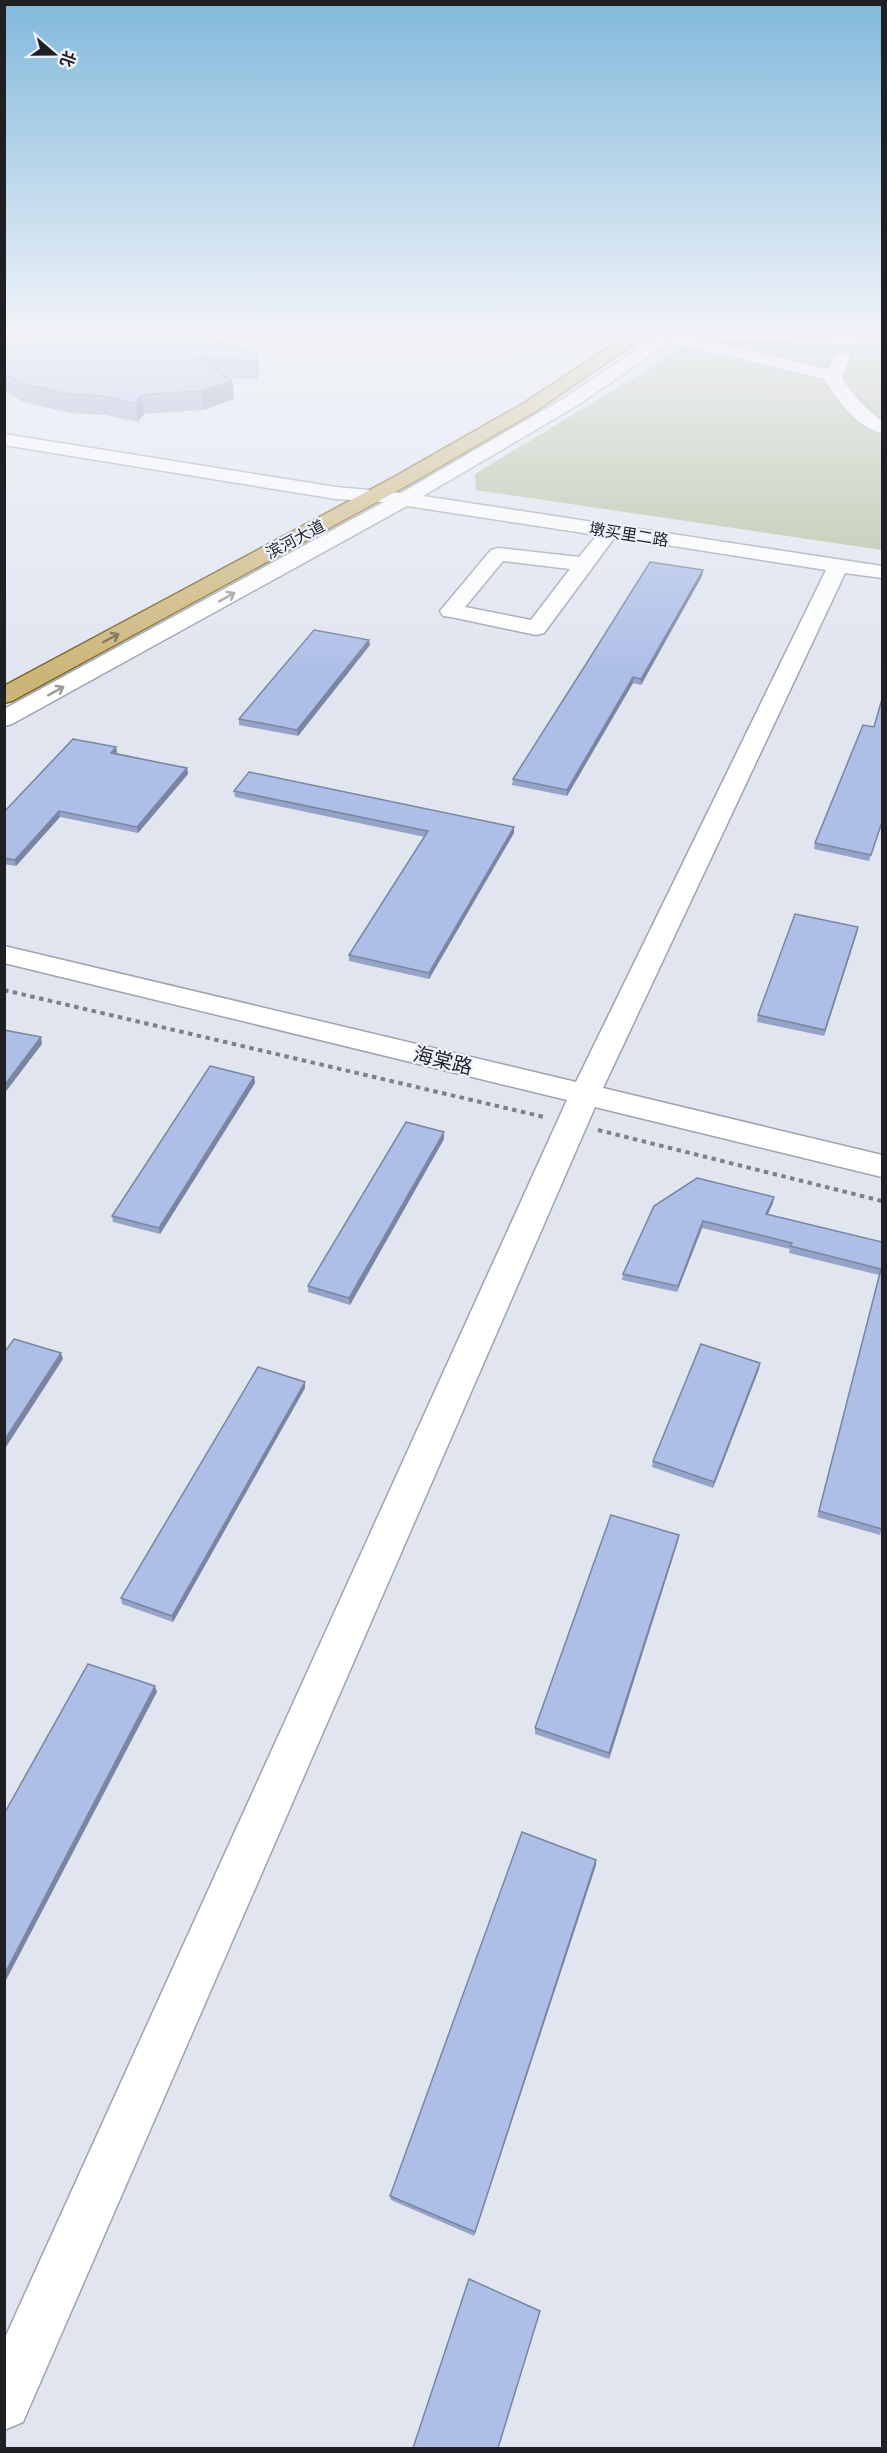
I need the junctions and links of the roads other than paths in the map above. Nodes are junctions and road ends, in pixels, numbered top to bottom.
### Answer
1 (68, 448) edge
2 (106, 448) edge
3 (447, 448) edge
4 (491, 448) edge
5 (371, 486) junction
6 (342, 489) junction
7 (404, 499) junction
8 (305, 509) dead end
9 (610, 531) junction
10 (584, 564) junction
11 (838, 566) junction
12 (882, 572) edge
13 (4, 696) edge
14 (4, 719) edge
15 (4, 941) edge
16 (4, 954) edge
17 (583, 1099) junction
18 (882, 1150) edge
19 (882, 1166) edge
20 (4, 2403) edge

1 - 6 street
2 - 6 street
3 - 5 main road, 滨河大道
4 - 7 street
5 - 6 main road, 滨河大道
5 - 7 street, 墩买里二路
13 -> 5 main road, 滨河大道
6 - 8 main road, 滨河大道
7 - 9 street, 墩买里二路
14 -> 7 street
9 - 10 street
9 - 11 street, 墩买里二路
10 - 10 street
11 - 12 street, 墩买里二路
11 - 17 street
15 - 17 street, 海棠路
16 - 17 street, 海棠路
17 - 18 street, 海棠路
17 - 19 street, 海棠路
17 - 20 street

